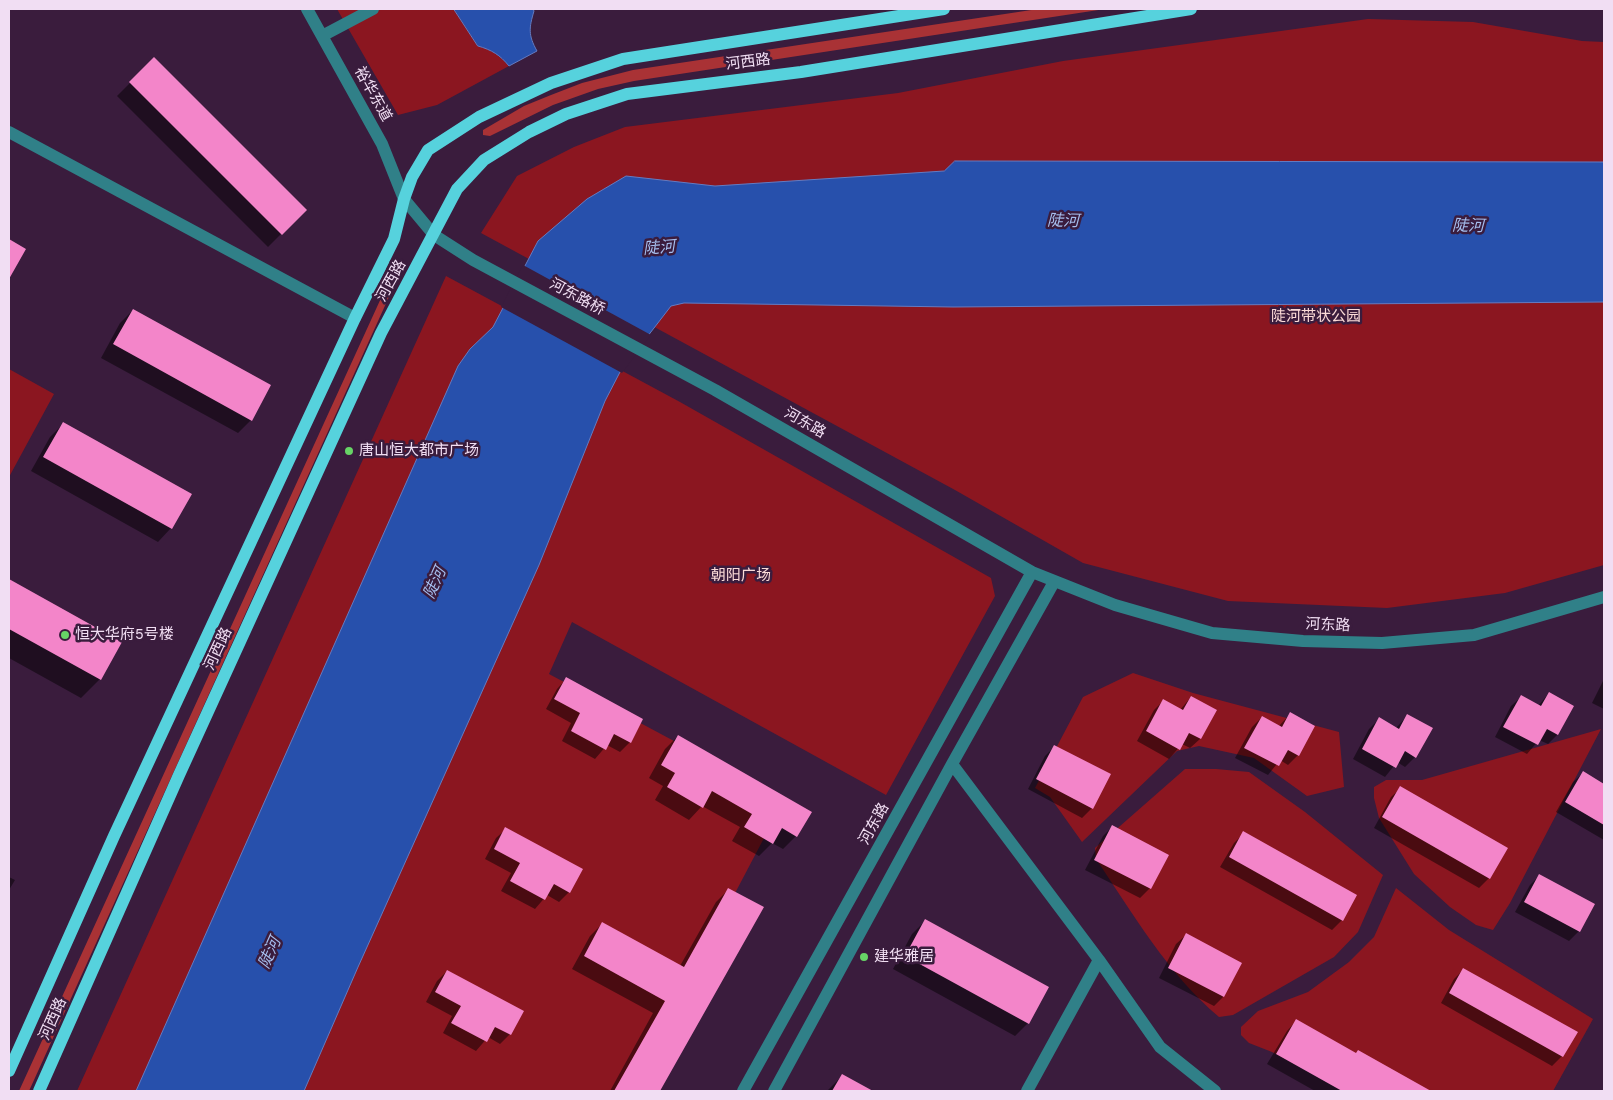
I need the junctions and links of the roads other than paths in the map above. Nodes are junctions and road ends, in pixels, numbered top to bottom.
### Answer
1 (307, 9) edge
2 (374, 9) edge
3 (944, 9) edge
4 (1192, 9) edge
5 (322, 36) junction
6 (9, 132) edge
7 (404, 199) junction
8 (434, 235) junction
9 (355, 318) junction
10 (666, 363) joint
11 (1032, 572) junction
12 (1054, 582) junction
13 (1604, 597) edge
14 (952, 764) junction
15 (1099, 960) junction
16 (9, 1072) edge
17 (39, 1091) edge
18 (743, 1091) edge
19 (774, 1091) edge
20 (1028, 1091) edge
21 (1215, 1091) edge

1 - 5 street, 裕华东道
2 - 5 street
3 - 7 main road, 河西路
4 - 8 main road, 河西路
5 - 7 street, 裕华东道
6 - 9 street
7 - 8 street, 裕华东道
7 - 9 main road, 河西路
8 - 10 street, 河东路桥
8 - 17 main road, 河西路
9 - 16 main road, 河西路
10 - 11 street, 河东路
11 - 12 street, 河东路
11 - 18 street, 河东路
12 - 13 street, 河东路
12 - 14 street
14 - 15 street
14 - 19 street
15 - 20 street
15 - 21 street

